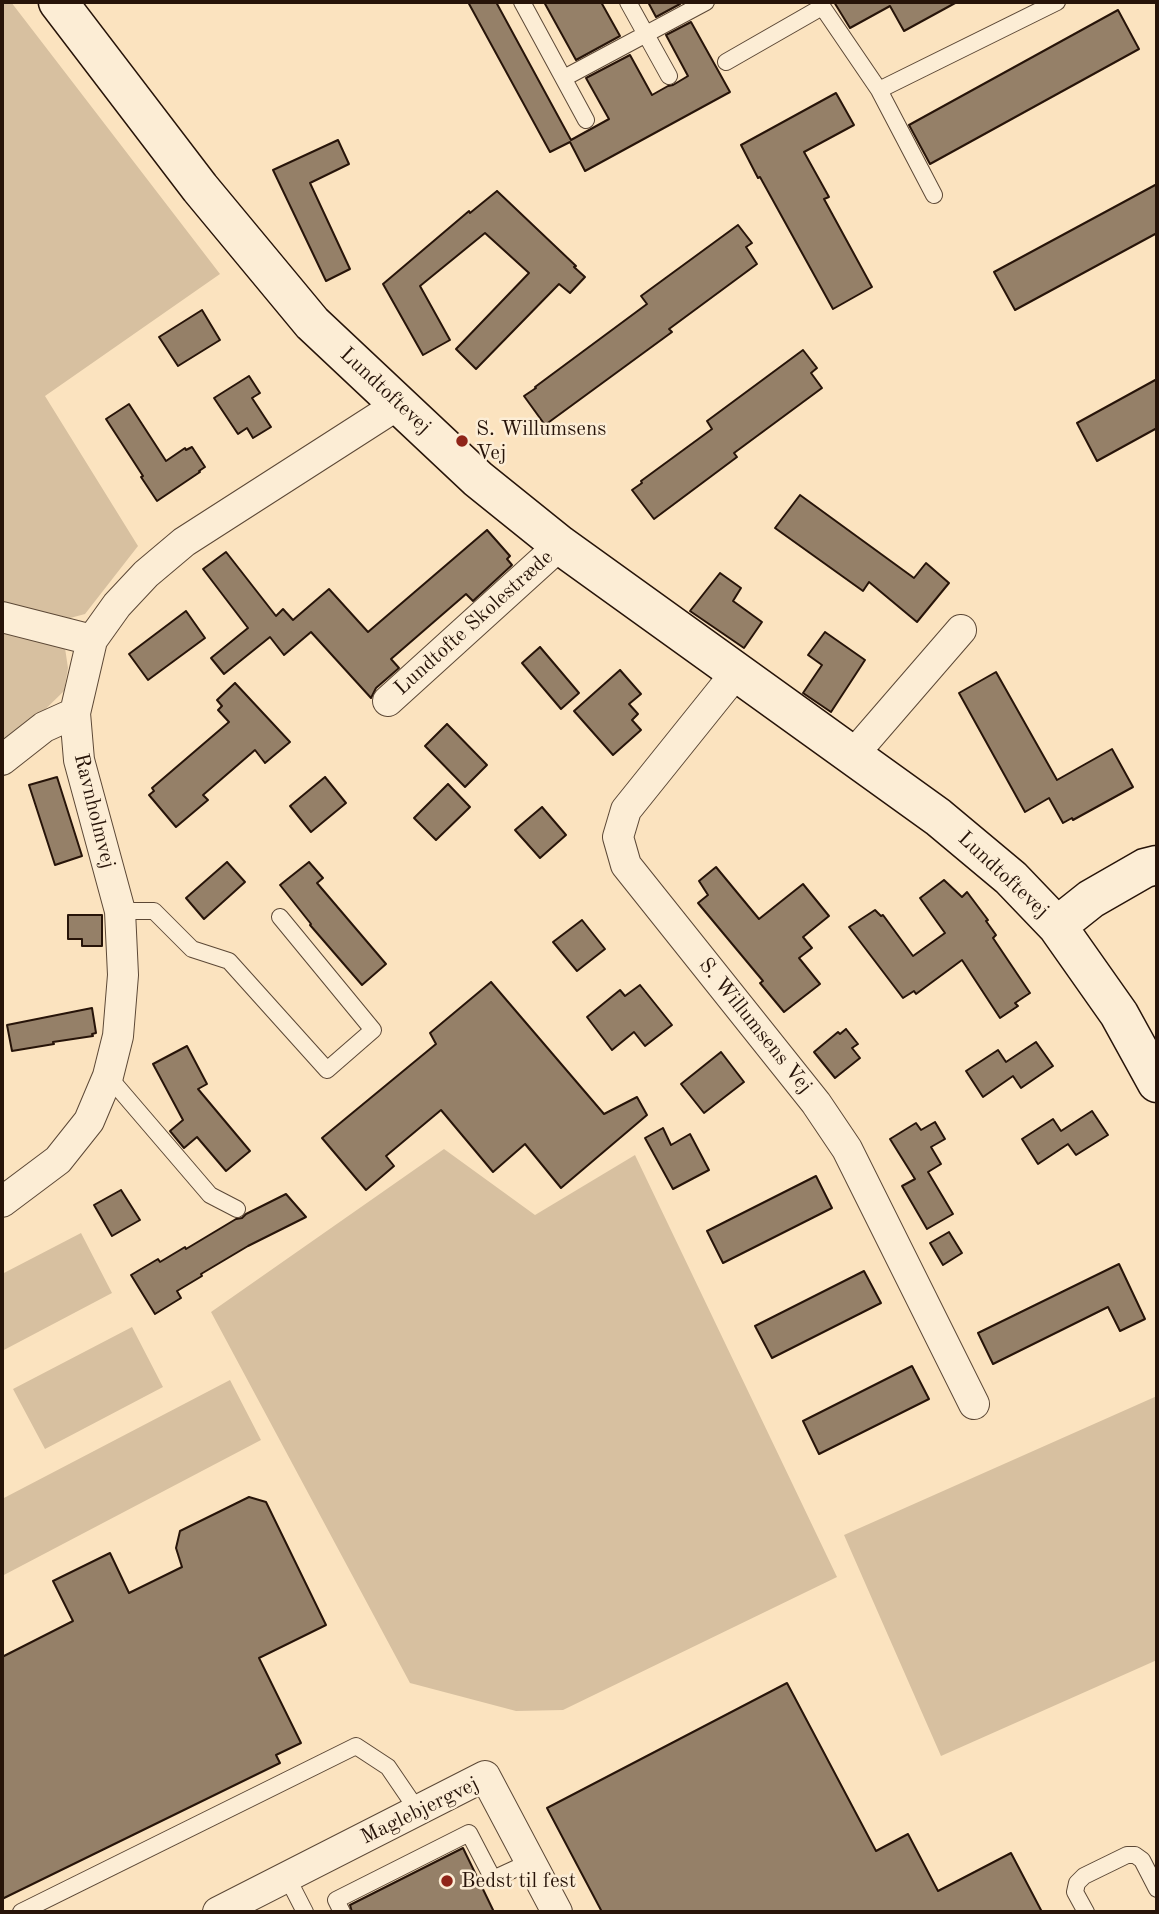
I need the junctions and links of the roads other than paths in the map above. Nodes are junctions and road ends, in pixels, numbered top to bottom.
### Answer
1 (58, 2) edge
2 (522, 2) edge
3 (628, 2) edge
4 (706, 2) edge
5 (1057, 2) edge
6 (820, 4) edge
7 (646, 34) junction
8 (726, 62) dead end
9 (669, 76) dead end
10 (564, 78) junction
11 (879, 90) junction
12 (586, 120) dead end
13 (934, 195) dead end
14 (399, 404) junction
15 (560, 545) junction
16 (2, 617) edge
17 (961, 630) dead end
18 (92, 640) junction
19 (736, 673) junction
20 (388, 701) dead end
21 (75, 713) junction
22 (852, 756) junction
23 (2, 760) edge
24 (1157, 864) edge
25 (121, 911) junction
26 (280, 917) dead end
27 (1057, 926) junction
28 (108, 1076) junction
29 (1157, 1083) edge
30 (2, 1202) edge
31 (237, 1209) dead end
32 (974, 1404) dead end
33 (418, 1811) junction
34 (530, 1862) junction
35 (287, 1877) junction
36 (1157, 1889) edge
37 (21, 1912) edge
38 (218, 1912) edge
39 (305, 1912) edge
40 (342, 1912) edge
41 (556, 1912) edge
42 (1086, 1912) edge

1 - 14 street, Lundtoftevej
2 - 10 lane
3 - 7 lane
4 - 7 lane
5 - 11 lane
6 - 8 lane
6 - 11 lane
7 - 9 lane
7 - 10 lane
10 - 12 lane
11 - 13 lane
14 - 15 street, Lundtoftevej
14 - 18 street, Ravnholmvej
15 - 19 street, Lundtoftevej
15 - 20 street, Lundtofte Skolestræde
16 - 18 street
17 - 22 street
18 - 21 street, Ravnholmvej
19 - 22 street, Lundtoftevej
19 - 32 street, S. Willumsens Vej
21 - 23 street
21 - 25 street, Ravnholmvej
22 - 27 street, Lundtoftevej
24 - 27 street, Lundtoftevej
25 - 26 lane
25 - 28 street, Ravnholmvej
27 - 29 street
28 - 30 street, Ravnholmvej
28 - 31 lane
33 - 34 street, Maglebjergvej
33 - 35 street, Maglebjergvej
33 - 37 lane
34 - 40 lane
34 - 41 street, Maglebjergvej
35 - 38 street, Maglebjergvej
35 - 39 lane
36 - 42 lane

